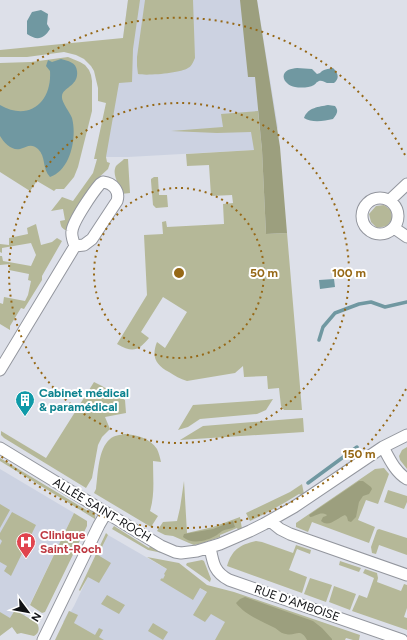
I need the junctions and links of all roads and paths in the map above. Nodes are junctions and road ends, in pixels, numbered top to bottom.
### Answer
1 (407, 184) edge
2 (390, 200) junction
3 (394, 228) junction
4 (407, 237) edge
5 (75, 246) junction
6 (0, 370) edge
7 (407, 435) edge
8 (382, 447) junction
9 (0, 448) edge
10 (407, 479) edge
11 (106, 513) junction
12 (270, 521) junction
13 (210, 547) junction
14 (407, 575) edge
15 (42, 640) edge
16 (402, 640) edge

1 - 2 street
2 - 3 street
2 - 3 street
3 - 4 street
5 - 5 street
5 - 6 street
7 - 8 street, ALLÉE SAINT-ROCH
8 - 10 street
8 - 12 street, ALLÉE SAINT-ROCH
9 - 11 street, ALLÉE SAINT-ROCH
11 - 13 street, ALLÉE SAINT-ROCH
11 - 15 street
12 - 13 street, ALLÉE SAINT-ROCH
12 - 14 street
13 - 16 street, RUE D'AMBOISE

